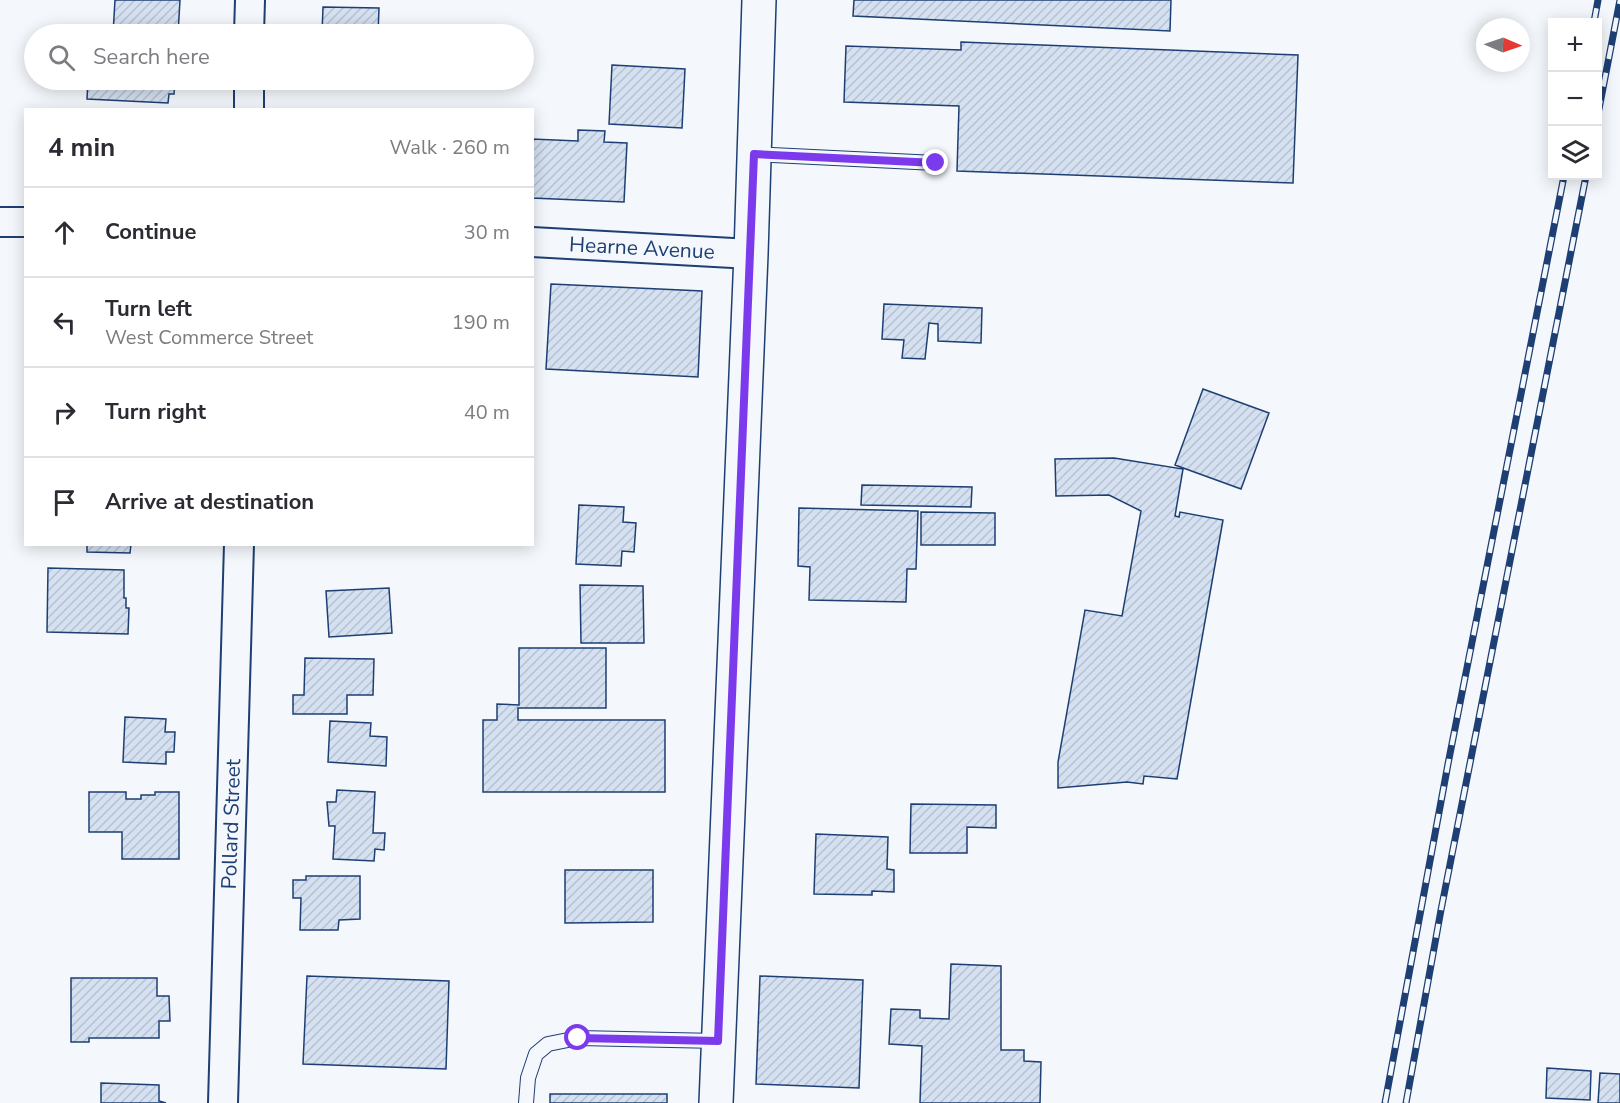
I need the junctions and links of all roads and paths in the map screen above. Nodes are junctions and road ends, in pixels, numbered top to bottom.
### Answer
1 (250, 0) edge
2 (759, 0) edge
3 (249, 24) edge
4 (249, 90) edge
5 (249, 108) edge
6 (754, 154) junction
7 (936, 163) dead end
8 (0, 222) edge
9 (24, 222) edge
10 (534, 242) edge
11 (752, 254) junction
12 (239, 546) edge
13 (718, 1041) junction
14 (223, 1103) edge
15 (526, 1103) edge
16 (716, 1103) edge

1 - 3 street
2 - 6 street
4 - 5 street
6 - 7 lane
6 - 11 street
8 - 9 street
10 - 11 street, Hearne Avenue
11 - 13 street
12 - 14 street, Pollard Street
13 - 15 lane
13 - 16 street

